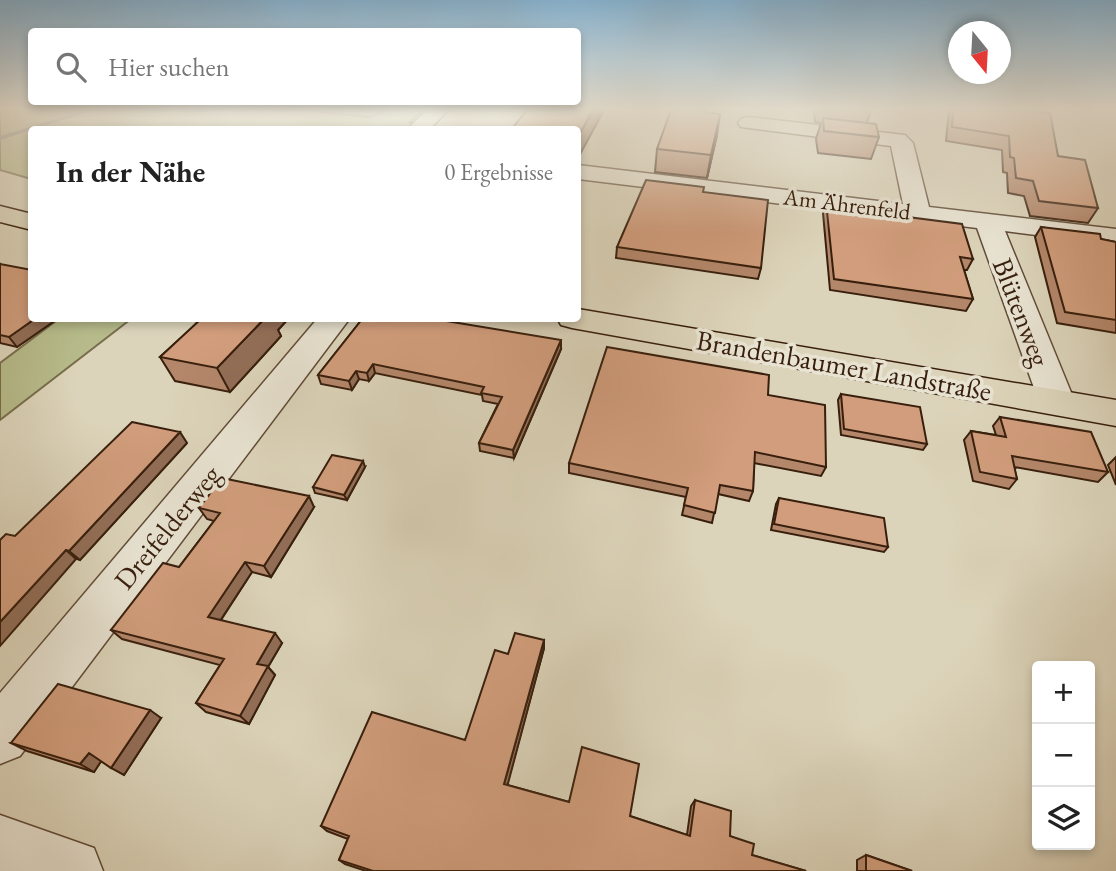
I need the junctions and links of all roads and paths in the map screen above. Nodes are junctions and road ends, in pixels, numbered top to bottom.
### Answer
1 (904, 151) edge
2 (581, 172) edge
3 (918, 213) junction
4 (0, 214) edge
5 (28, 221) edge
6 (988, 222) junction
7 (1116, 237) edge
8 (581, 320) edge
9 (332, 322) edge
10 (1057, 402) junction
11 (1116, 413) edge
12 (0, 736) edge
13 (0, 846) edge
14 (71, 871) edge

1 - 3 street
2 - 3 street, Am Ährenfeld
3 - 6 street, Am Ährenfeld
4 - 5 main road
6 - 7 street, Am Ährenfeld
6 - 10 street, Blütenweg
8 - 10 main road, Brandenbaumer Landstraße
9 - 12 street, Dreifelderweg
10 - 11 main road, Brandenbaumer Landstraße
13 - 14 street

